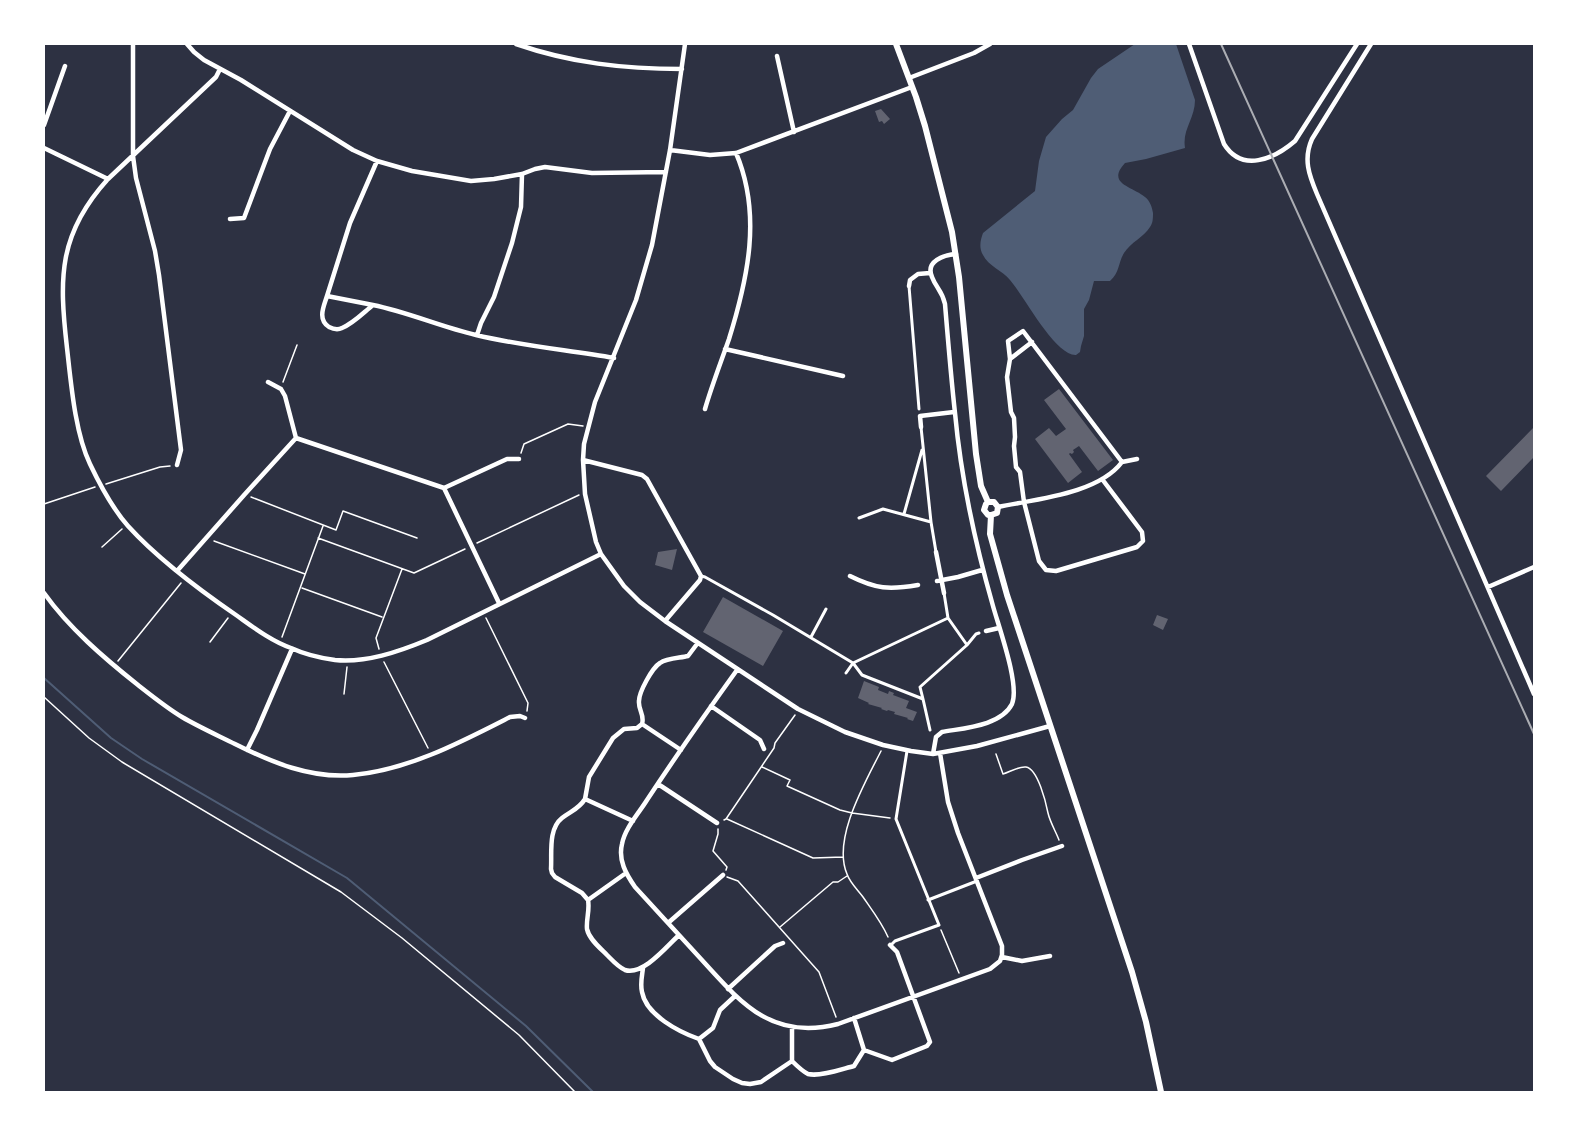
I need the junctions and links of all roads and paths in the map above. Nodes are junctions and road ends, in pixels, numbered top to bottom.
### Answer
1 (133, 44) edge
2 (187, 44) edge
3 (516, 44) edge
4 (685, 44) edge
5 (896, 44) edge
6 (990, 44) edge
7 (1189, 44) edge
8 (1357, 44) edge
9 (1371, 44) edge
10 (777, 56) dead end
11 (65, 66) dead end
12 (220, 69) junction
13 (682, 69) junction
14 (909, 78) junction
15 (912, 87) junction
16 (290, 111) junction
17 (44, 125) edge
18 (794, 132) junction
19 (44, 148) edge
20 (670, 150) junction
21 (736, 153) junction
22 (133, 156) junction
23 (377, 161) junction
24 (666, 172) junction
25 (522, 174) junction
26 (108, 179) junction
27 (230, 219) dead end
28 (956, 254) junction
29 (930, 273) junction
30 (909, 286) joint
31 (327, 296) junction
32 (373, 305) junction
33 (477, 335) junction
34 (1032, 342) junction
35 (297, 345) dead end
36 (725, 349) junction
37 (614, 358) junction
38 (1010, 359) junction
39 (843, 376) dead end
40 (268, 382) dead end
41 (281, 389) junction
42 (705, 409) dead end
43 (919, 409) joint
44 (954, 412) junction
45 (920, 416) junction
46 (588, 426) junction
47 (921, 427) joint
48 (296, 438) junction
49 (923, 446) junction
50 (519, 459) joint
51 (1137, 459) dead end
52 (583, 460) junction
53 (1122, 462) junction
54 (177, 465) joint
55 (1102, 479) junction
56 (101, 485) junction
57 (444, 488) junction
58 (585, 492) junction
59 (245, 494) junction
60 (988, 502) junction
61 (1024, 502) junction
62 (44, 504) edge
63 (998, 507) junction
64 (904, 514) junction
65 (991, 516) junction
66 (859, 518) dead end
67 (930, 522) junction
68 (127, 525) junction
69 (323, 525) junction
70 (207, 538) junction
71 (318, 538) junction
72 (417, 538) dead end
73 (471, 546) junction
74 (102, 547) dead end
75 (936, 552) joint
76 (602, 554) junction
77 (1534, 567) edge
78 (402, 568) junction
79 (982, 570) junction
80 (177, 571) junction
81 (306, 574) junction
82 (701, 576) junction
83 (849, 576) dead end
84 (186, 578) junction
85 (939, 581) junction
86 (918, 585) dead end
87 (1488, 586) junction
88 (301, 588) junction
89 (44, 593) edge
90 (944, 593) joint
91 (499, 603) junction
92 (826, 609) dead end
93 (483, 612) junction
94 (233, 613) junction
95 (383, 617) junction
96 (948, 618) junction
97 (665, 621) junction
98 (999, 628) junction
99 (986, 631) dead end
100 (979, 633) dead end
101 (810, 637) junction
102 (210, 642) dead end
103 (279, 643) junction
104 (697, 644) junction
105 (967, 645) junction
106 (292, 649) junction
107 (381, 656) junction
108 (348, 661) junction
109 (853, 663) junction
110 (114, 666) junction
111 (736, 670) junction
112 (846, 673) dead end
113 (344, 694) dead end
114 (1534, 694) edge
115 (44, 697) edge
116 (923, 699) junction
117 (711, 706) junction
118 (798, 709) junction
119 (525, 718) joint
120 (642, 724) junction
121 (1050, 726) junction
122 (930, 730) joint
123 (936, 737) junction
124 (883, 745) junction
125 (764, 749) dead end
126 (247, 750) junction
127 (681, 750) junction
128 (907, 751) junction
129 (940, 753) junction
130 (431, 754) junction
131 (933, 754) junction
132 (996, 754) dead end
133 (761, 767) junction
134 (658, 784) junction
135 (585, 799) junction
136 (852, 813) junction
137 (726, 819) junction
138 (896, 819) junction
139 (633, 821) junction
140 (717, 823) junction
141 (1062, 846) joint
142 (844, 857) junction
143 (626, 873) junction
144 (723, 875) junction
145 (847, 876) junction
146 (976, 880) junction
147 (588, 900) junction
148 (928, 900) junction
149 (668, 923) junction
150 (939, 925) junction
151 (780, 927) junction
152 (679, 935) junction
153 (888, 937) dead end
154 (783, 943) dead end
155 (891, 945) joint
156 (1050, 956) dead end
157 (1002, 957) junction
158 (643, 968) junction
159 (961, 979) junction
160 (728, 989) junction
161 (735, 996) junction
162 (913, 996) junction
163 (854, 1018) junction
164 (838, 1024) junction
165 (792, 1027) junction
166 (699, 1039) junction
167 (864, 1050) junction
168 (792, 1061) junction
169 (575, 1092) edge
170 (1161, 1092) edge

1 - 22 street
2 - 12 street
3 - 13 street
4 - 13 street
5 - 14 main road
6 - 14 street
7 - 8 street
9 - 87 street
10 - 18 street
11 - 17 street
12 - 16 street
12 - 22 street
13 - 20 street
14 - 15 main road
15 - 18 street
15 - 28 main road
16 - 23 street
16 - 27 street
18 - 21 street
19 - 26 street
20 - 21 street
20 - 24 street
21 - 36 street
22 - 26 street
22 - 54 street
23 - 25 street
23 - 31 street
24 - 25 street
24 - 37 street
25 - 33 street
26 - 56 street
28 - 29 street
28 - 60 main road
29 - 30 street
29 - 44 street
30 - 43 street
31 - 32 street
31 - 32 street
32 - 33 street
33 - 37 street
34 - 38 street
34 - 38 street
34 - 53 street
35 - 41 path
36 - 39 street
36 - 42 street
37 - 46 street
38 - 61 street
40 - 41 street
41 - 48 street
43 - 45 street
44 - 45 street
44 - 79 street
45 - 47 street
46 - 50 path
46 - 52 street
47 - 49 street
48 - 57 street
48 - 59 street
49 - 64 street
49 - 67 street
50 - 57 street
51 - 53 street
52 - 58 street
52 - 82 street
53 - 55 street
54 - 56 path
55 - 61 street
55 - 61 street
56 - 62 path
56 - 68 street
57 - 73 street
58 - 73 path
58 - 76 street
59 - 69 path
59 - 70 street
60 - 63 main road
60 - 65 main road
61 - 63 street
63 - 65 main road
64 - 66 street
64 - 67 street
65 - 121 main road
67 - 75 street
68 - 74 path
68 - 80 street
69 - 71 path
69 - 72 path
70 - 80 street
70 - 81 path
71 - 78 path
71 - 81 path
73 - 78 path
73 - 91 street
75 - 85 street
76 - 91 street
76 - 97 street
77 - 87 street
78 - 95 path
79 - 85 street
79 - 98 street
80 - 84 street
81 - 88 path
82 - 97 street
82 - 101 street
83 - 86 street
84 - 94 street
84 - 110 path
85 - 90 street
87 - 114 street
88 - 95 path
88 - 103 path
89 - 110 street
90 - 96 street
91 - 93 street
92 - 101 street
93 - 107 street
93 - 119 path
94 - 102 path
94 - 103 street
95 - 107 path
96 - 105 street
96 - 109 street
97 - 104 street
98 - 99 street
98 - 123 street
100 - 105 street
101 - 109 street
103 - 106 street
104 - 111 street
104 - 120 street
105 - 116 street
106 - 108 street
106 - 126 street
107 - 108 street
107 - 130 path
108 - 113 path
109 - 112 street
109 - 116 street
110 - 126 street
111 - 117 street
111 - 118 street
115 - 169 path
116 - 122 street
117 - 125 street
117 - 127 street
118 - 124 street
118 - 133 path
119 - 130 street
120 - 127 street
120 - 135 street
121 - 129 street
121 - 170 main road
122 - 123 street
123 - 131 street
124 - 128 street
124 - 136 path
126 - 130 street
127 - 134 street
128 - 131 street
128 - 138 street
129 - 131 street
129 - 146 street
132 - 141 path
133 - 136 path
133 - 137 path
134 - 139 street
134 - 140 street
135 - 139 street
135 - 147 street
136 - 138 path
136 - 142 path
137 - 140 path
137 - 142 path
138 - 148 street
139 - 143 street
140 - 144 path
141 - 146 street
142 - 145 path
143 - 147 street
143 - 149 street
144 - 149 street
144 - 151 path
145 - 151 path
145 - 153 path
146 - 148 street
146 - 157 street
147 - 158 street
148 - 150 street
149 - 152 street
150 - 155 street
150 - 159 path
151 - 164 path
152 - 158 street
152 - 160 street
154 - 160 street
155 - 162 street
156 - 157 street
157 - 159 street
158 - 166 street
159 - 162 street
160 - 161 street
161 - 165 street
161 - 166 street
162 - 163 street
162 - 167 street
163 - 164 street
163 - 167 street
164 - 165 street
165 - 168 street
166 - 168 street
167 - 168 street

